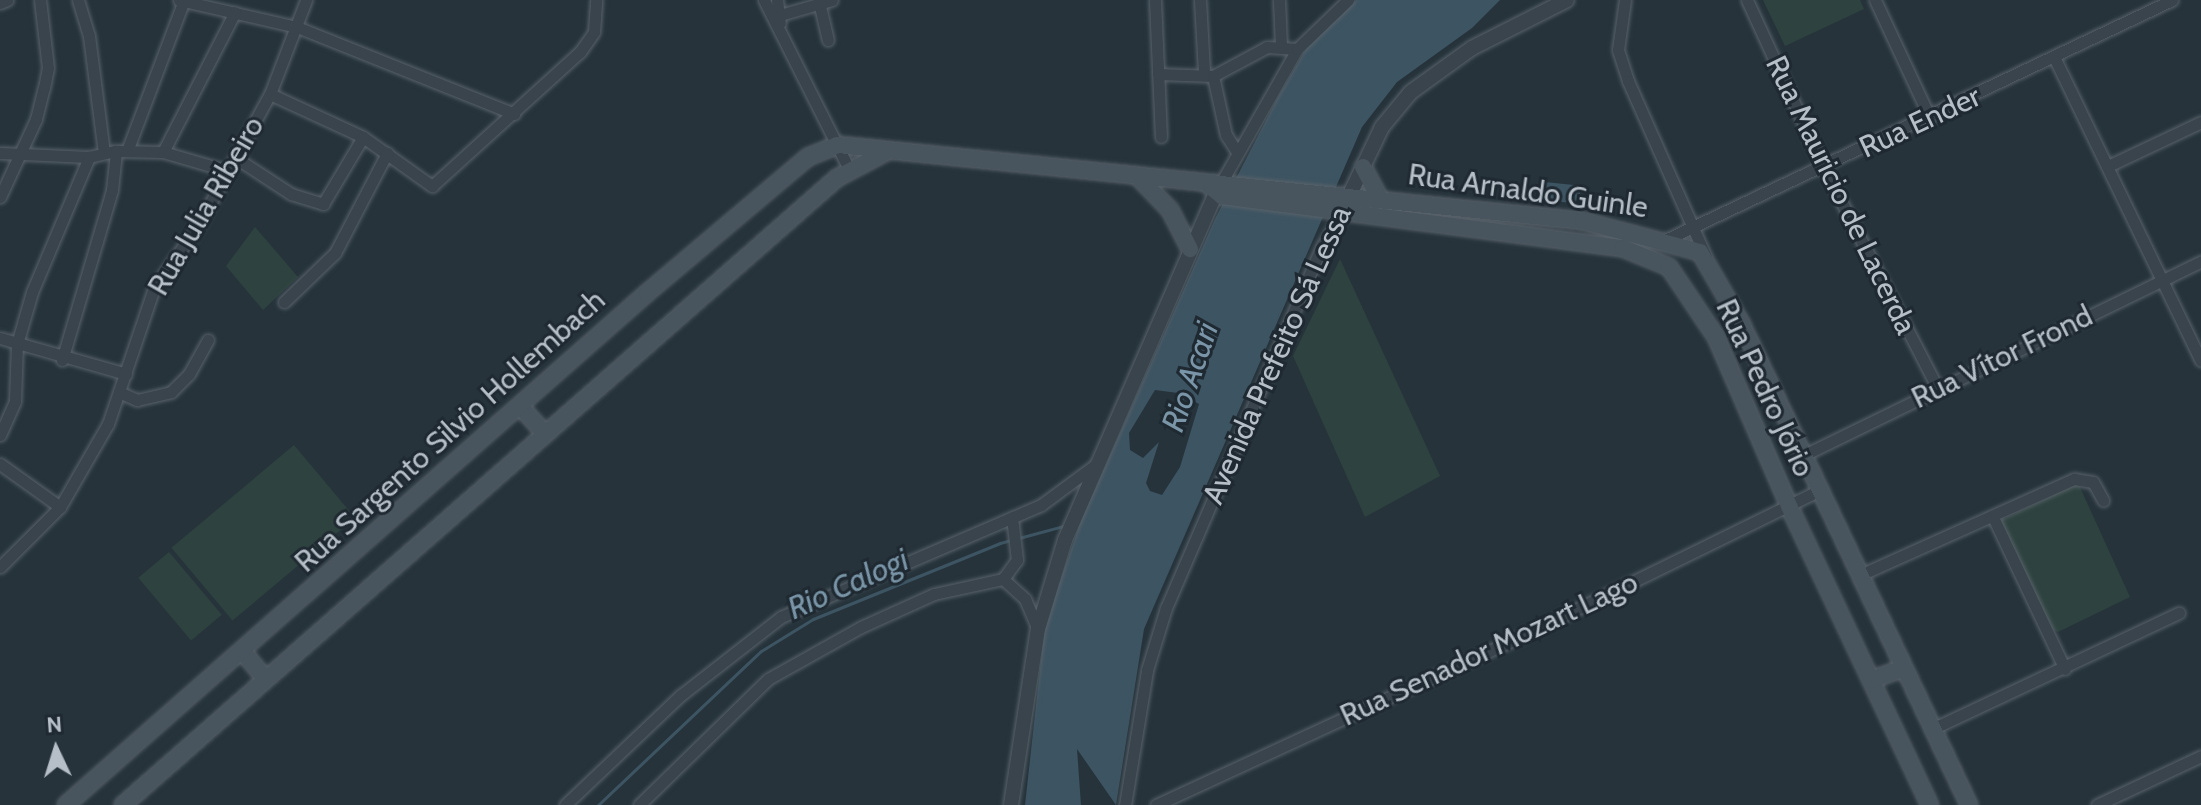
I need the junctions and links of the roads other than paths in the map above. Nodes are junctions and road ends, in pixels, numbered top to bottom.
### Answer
1 (7, 0) edge
2 (40, 0) edge
3 (78, 0) edge
4 (182, 0) edge
5 (306, 0) edge
6 (596, 0) edge
7 (764, 0) edge
8 (777, 0) edge
9 (832, 0) edge
10 (1155, 0) edge
11 (1200, 0) edge
12 (1279, 0) edge
13 (1348, 0) edge
14 (1567, 0) edge
15 (1625, 0) edge
16 (1747, 0) edge
17 (1875, 0) edge
18 (2172, 0) edge
19 (0, 3) edge
20 (820, 6) junction
21 (235, 12) junction
22 (780, 15) junction
23 (297, 27) junction
24 (781, 31) junction
25 (828, 40) dead end
26 (1281, 46) junction
27 (1297, 49) junction
28 (2055, 59) junction
29 (1158, 74) junction
30 (1208, 74) junction
31 (270, 94) junction
32 (514, 114) junction
33 (1930, 118) junction
34 (2201, 122) edge
35 (363, 137) junction
36 (1161, 137) dead end
37 (838, 145) junction
38 (890, 150) junction
39 (116, 152) junction
40 (163, 152) junction
41 (1237, 152) junction
42 (0, 153) edge
43 (387, 153) junction
44 (22, 154) junction
45 (89, 157) junction
46 (236, 158) junction
47 (1823, 166) junction
48 (2108, 166) junction
49 (1363, 167) junction
50 (849, 169) junction
51 (228, 171) junction
52 (1140, 179) junction
53 (1219, 187) junction
54 (1343, 196) junction
55 (0, 197) edge
56 (1380, 199) junction
57 (1336, 212) junction
58 (1694, 226) junction
59 (1665, 240) junction
60 (1190, 249) junction
61 (1706, 257) junction
62 (2201, 261) edge
63 (2161, 280) junction
64 (284, 302) dead end
65 (1741, 323) junction
66 (1716, 337) junction
67 (0, 338) edge
68 (208, 340) dead end
69 (17, 344) junction
70 (62, 360) junction
71 (2201, 361) edge
72 (126, 374) junction
73 (1938, 389) junction
74 (119, 392) junction
75 (520, 406) junction
76 (545, 434) junction
77 (0, 435) edge
78 (1804, 455) junction
79 (0, 464) edge
80 (1095, 465) junction
81 (1820, 490) junction
82 (2103, 500) dead end
83 (1789, 506) junction
84 (60, 507) junction
85 (1012, 517) junction
86 (1993, 517) junction
87 (0, 567) edge
88 (1860, 575) junction
89 (1003, 579) junction
90 (2179, 613) dead end
91 (1038, 629) junction
92 (243, 652) junction
93 (1904, 668) junction
94 (2065, 669) junction
95 (266, 679) junction
96 (1871, 680) junction
97 (1932, 729) junction
98 (2201, 756) edge
99 (66, 805) edge
100 (123, 805) edge
101 (565, 805) edge
102 (639, 805) edge
103 (1011, 805) edge
104 (1125, 805) edge
105 (1156, 805) edge
106 (1930, 805) edge
107 (1969, 805) edge
108 (2097, 805) edge

1 - 19 street
2 - 44 street
3 - 39 street
4 - 21 street
4 - 39 street
5 - 23 street, Rua Julia Ribeiro
6 - 32 street
7 - 24 street
8 - 22 street
9 - 20 street
10 - 29 street
11 - 30 street
12 - 26 street
13 - 27 street
14 - 49 street, Avenida Prefeito Sá Lessa
15 - 58 street, Rua Pedro Jório
16 - 47 street, Rua Mauricio de Lacerda
17 - 33 street
18 - 28 street, Rua Ender
20 - 22 street
20 - 25 street
21 - 23 street
21 - 40 street
22 - 24 street
23 - 31 street, Rua Julia Ribeiro
23 - 32 street
24 - 37 street
26 - 27 street
26 - 30 street
27 - 41 street
28 - 33 street, Rua Ender
28 - 48 street
29 - 30 street
29 - 36 street
30 - 41 street
31 - 35 street
31 - 46 street, Rua Julia Ribeiro
32 - 43 street
33 - 47 street, Rua Ender
34 - 48 street
35 - 43 street
35 - 46 street
37 - 38 main road
37 - 50 street
37 - 75 main road, Rua Sargento Silvio Hollembach
38 - 50 main road, Rua Sargento Silvio Hollembach
38 - 52 main road
39 - 40 street
39 - 45 street
39 - 70 street
40 - 51 street
41 - 53 street
42 - 44 street
43 - 64 street
44 - 45 street
44 - 55 street
45 - 69 street
46 - 51 street, Rua Julia Ribeiro
47 - 58 street, Rua Ender
47 - 73 street, Rua Mauricio de Lacerda
48 - 63 street
49 - 54 street, Avenida Prefeito Sá Lessa
49 - 56 main road
50 - 76 main road, Rua Sargento Silvio Hollembach
51 - 72 street, Rua Julia Ribeiro
52 - 53 main road
52 - 60 main road
53 - 54 main road
53 - 57 main road
53 - 60 street
54 - 56 main road, Rua Arnaldo Guinle
54 - 57 street, Avenida Prefeito Sá Lessa
56 - 59 main road, Rua Arnaldo Guinle
57 - 66 main road, Rua Pedro Jório
57 - 104 street, Avenida Prefeito Sá Lessa
58 - 59 street, Rua Ender
58 - 61 street, Rua Pedro Jório
59 - 61 main road, Rua Arnaldo Guinle
60 - 80 street
61 - 65 main road, Rua Pedro Jório
62 - 63 street, Rua Vítor Frond
63 - 71 street
63 - 73 street, Rua Vítor Frond
65 - 66 main road
65 - 78 main road, Rua Pedro Jório
66 - 83 main road, Rua Pedro Jório
67 - 69 street
68 - 74 street
69 - 70 street
69 - 77 street
70 - 72 street
72 - 74 street, Rua Julia Ribeiro
73 - 78 street, Rua Vítor Frond
74 - 84 street, Rua Julia Ribeiro
75 - 76 main road
75 - 92 main road, Rua Sargento Silvio Hollembach
76 - 95 main road, Rua Sargento Silvio Hollembach
78 - 81 main road, Rua Pedro Jório
79 - 84 street
80 - 85 street
80 - 91 street
81 - 83 street, Rua Senador Mozart Lago
81 - 88 main road, Rua Pedro Jório
82 - 86 street
83 - 96 main road, Rua Pedro Jório
83 - 105 street, Rua Senador Mozart Lago
84 - 87 street, Rua Julia Ribeiro
85 - 89 street
85 - 101 street
86 - 88 street
86 - 94 street
88 - 93 main road, Rua Pedro Jório
89 - 91 street
89 - 102 street
90 - 94 street
91 - 103 street
92 - 95 main road
92 - 99 main road, Rua Sargento Silvio Hollembach
93 - 96 main road
93 - 97 main road, Rua Pedro Jório
94 - 97 street
95 - 100 main road, Rua Sargento Silvio Hollembach
96 - 106 main road, Rua Pedro Jório
97 - 107 main road, Rua Pedro Jório
98 - 108 street

